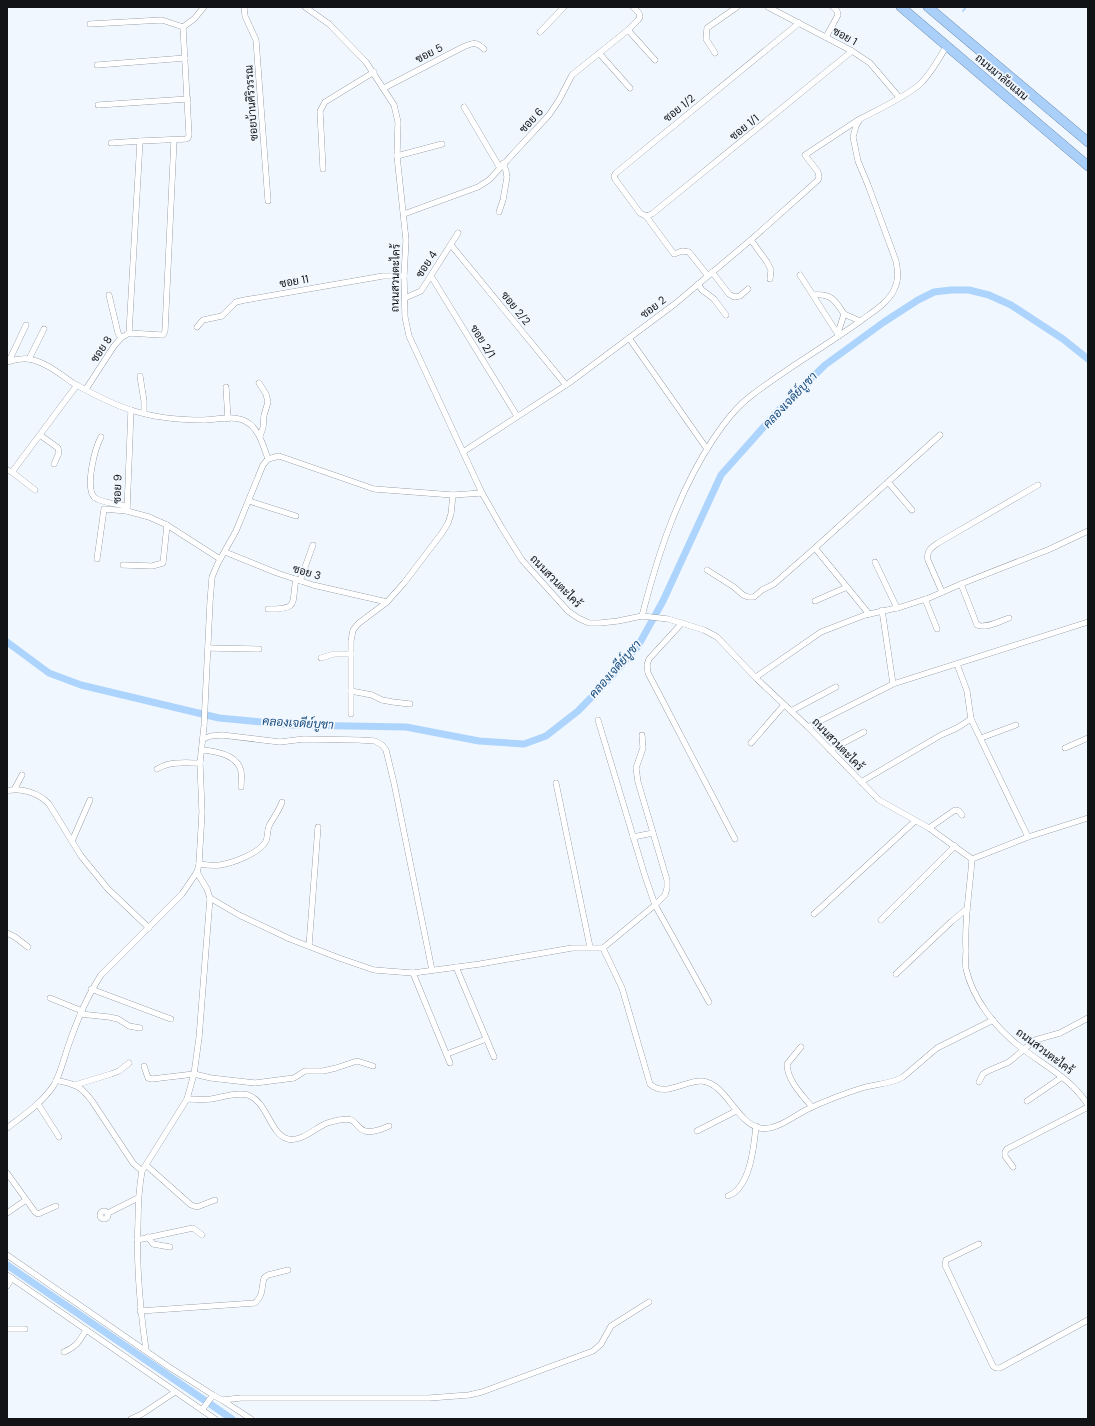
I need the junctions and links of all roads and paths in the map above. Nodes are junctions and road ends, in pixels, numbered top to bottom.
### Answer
1 (204, 7) edge
2 (244, 7) edge
3 (305, 7) edge
4 (564, 7) edge
5 (633, 7) edge
6 (737, 7) edge
7 (768, 7) edge
8 (833, 7) edge
9 (901, 7) edge
10 (928, 7) edge
11 (799, 23) junction
12 (90, 24) dead end
13 (183, 27) junction
14 (628, 30) junction
15 (540, 32) dead end
16 (826, 37) junction
17 (947, 45) junction
18 (484, 48) dead end
19 (852, 51) junction
20 (599, 53) junction
21 (715, 53) dead end
22 (186, 58) junction
23 (655, 60) dead end
24 (98, 65) dead end
25 (374, 72) junction
26 (384, 88) junction
27 (630, 88) dead end
28 (899, 97) junction
29 (188, 99) junction
30 (98, 104) dead end
31 (464, 107) dead end
32 (860, 119) junction
33 (174, 140) junction
34 (140, 141) junction
35 (1088, 142) edge
36 (111, 143) dead end
37 (442, 144) dead end
38 (397, 156) junction
39 (502, 166) junction
40 (1088, 166) edge
41 (323, 169) dead end
42 (268, 201) dead end
43 (499, 212) dead end
44 (404, 214) junction
45 (646, 216) junction
46 (458, 233) dead end
47 (751, 240) junction
48 (451, 245) junction
49 (710, 274) junction
50 (800, 275) dead end
51 (404, 276) junction
52 (431, 276) junction
53 (770, 279) dead end
54 (698, 284) junction
55 (748, 289) dead end
56 (109, 294) dead end
57 (813, 295) junction
58 (404, 298) junction
59 (844, 314) junction
60 (726, 316) dead end
61 (860, 321) junction
62 (26, 325) dead end
63 (197, 327) dead end
64 (44, 329) dead end
65 (129, 333) junction
66 (839, 334) junction
67 (121, 338) junction
68 (630, 338) junction
69 (29, 359) junction
70 (8, 362) edge
71 (140, 376) dead end
72 (259, 383) dead end
73 (77, 385) junction
74 (566, 385) junction
75 (226, 387) dead end
76 (86, 389) junction
77 (131, 410) junction
78 (144, 413) junction
79 (517, 416) junction
80 (228, 419) junction
81 (40, 435) junction
82 (940, 435) dead end
83 (260, 436) junction
84 (101, 437) dead end
85 (707, 449) junction
86 (463, 452) junction
87 (268, 459) junction
88 (54, 464) dead end
89 (9, 471) edge
90 (888, 482) junction
91 (1038, 485) dead end
92 (35, 490) dead end
93 (482, 493) junction
94 (453, 495) junction
95 (248, 501) junction
96 (127, 508) junction
97 (912, 510) dead end
98 (296, 516) dead end
99 (167, 525) junction
100 (1088, 531) edge
101 (313, 545) dead end
102 (815, 548) junction
103 (225, 552) junction
104 (97, 559) dead end
105 (220, 559) junction
106 (875, 562) dead end
107 (123, 565) dead end
108 (706, 570) dead end
109 (298, 580) junction
110 (961, 584) junction
111 (847, 587) junction
112 (942, 592) junction
113 (925, 599) junction
114 (815, 601) dead end
115 (387, 602) junction
116 (268, 608) dead end
117 (897, 608) junction
118 (882, 610) junction
119 (869, 614) junction
120 (642, 616) junction
121 (1009, 618) dead end
122 (1088, 622) edge
123 (682, 624) junction
124 (937, 629) dead end
125 (208, 648) junction
126 (259, 648) dead end
127 (351, 654) junction
128 (320, 658) dead end
129 (956, 664) junction
130 (756, 677) junction
131 (892, 684) junction
132 (836, 687) dead end
133 (351, 691) junction
134 (410, 704) dead end
135 (784, 705) junction
136 (791, 711) junction
137 (352, 714) dead end
138 (971, 719) junction
139 (598, 720) dead end
140 (1016, 725) dead end
141 (808, 728) junction
142 (864, 732) dead end
143 (642, 735) dead end
144 (981, 738) junction
145 (1088, 738) edge
146 (202, 739) junction
147 (751, 743) dead end
148 (1064, 748) dead end
149 (202, 750) junction
150 (830, 750) junction
151 (200, 763) junction
152 (157, 769) dead end
153 (22, 775) dead end
154 (556, 782) dead end
155 (861, 782) junction
156 (241, 787) dead end
157 (15, 788) junction
158 (7, 791) edge
159 (90, 800) dead end
160 (282, 802) dead end
161 (962, 815) dead end
162 (1088, 818) edge
163 (915, 821) junction
164 (318, 827) dead end
165 (929, 828) junction
166 (653, 833) junction
167 (633, 837) junction
168 (1028, 838) junction
169 (735, 839) dead end
170 (72, 841) junction
171 (955, 846) junction
172 (972, 859) junction
173 (199, 864) junction
174 (197, 872) junction
175 (210, 898) junction
176 (655, 905) junction
177 (968, 908) junction
178 (814, 914) dead end
179 (881, 920) dead end
180 (149, 928) junction
181 (7, 933) edge
182 (309, 946) junction
183 (28, 947) dead end
184 (590, 947) junction
185 (603, 948) junction
186 (456, 967) junction
187 (432, 970) junction
188 (413, 972) junction
189 (896, 974) dead end
190 (92, 989) junction
191 (50, 998) dead end
192 (709, 1002) dead end
193 (81, 1012) junction
194 (1088, 1018) edge
195 (172, 1019) dead end
196 (993, 1020) junction
197 (140, 1028) dead end
198 (486, 1039) junction
199 (801, 1047) dead end
200 (1024, 1050) junction
201 (446, 1054) junction
202 (494, 1057) dead end
203 (129, 1063) dead end
204 (450, 1063) dead end
205 (144, 1066) dead end
206 (373, 1066) dead end
207 (194, 1074) junction
208 (1062, 1077) junction
209 (56, 1080) junction
210 (979, 1082) dead end
211 (74, 1085) junction
212 (187, 1099) junction
213 (1027, 1101) dead end
214 (38, 1104) junction
215 (1088, 1106) edge
216 (812, 1107) junction
217 (736, 1111) junction
218 (389, 1126) dead end
219 (756, 1126) junction
220 (7, 1128) edge
221 (698, 1131) dead end
222 (60, 1137) dead end
223 (146, 1165) junction
224 (1013, 1167) dead end
225 (142, 1171) junction
226 (7, 1173) edge
227 (728, 1196) dead end
228 (138, 1198) junction
229 (26, 1200) junction
230 (215, 1200) dead end
231 (56, 1206) dead end
232 (7, 1213) edge
233 (108, 1213) dead end
234 (202, 1236) dead end
235 (148, 1237) junction
236 (137, 1240) junction
237 (979, 1244) dead end
238 (170, 1247) dead end
239 (7, 1255) edge
240 (288, 1270) dead end
241 (9, 1277) edge
242 (7, 1286) edge
243 (649, 1302) dead end
244 (140, 1311) junction
245 (1088, 1320) edge
246 (7, 1329) edge
247 (25, 1329) dead end
248 (86, 1330) junction
249 (146, 1350) junction
250 (64, 1352) dead end
251 (175, 1392) junction
252 (212, 1396) junction
253 (222, 1400) junction
254 (203, 1408) junction
255 (131, 1419) edge
256 (215, 1419) edge
257 (250, 1419) edge

1 - 13 street
2 - 42 street, ซอยบ้านศิริวรรณ
3 - 25 street, ถนนสวนตะไคร้
4 - 15 street
5 - 14 street, ซอย 6
6 - 21 street
7 - 11 street, ซอย 1
8 - 16 street
9 - 17 highway, ถนนมาลัยแมน
10 - 35 highway, ถนนมาลัยแมน
11 - 16 street, ซอย 1
11 - 45 street, ซอย 1/2
12 - 13 street
13 - 22 street
14 - 20 street, ซอย 6
14 - 23 street
16 - 19 street, ซอย 1
17 - 28 street
17 - 40 highway, ถนนมาลัยแมน
18 - 26 street, ซอย 5
19 - 28 street, ซอย 1
19 - 45 street, ซอย 1/1
20 - 27 street
20 - 39 street, ซอย 6
22 - 24 street
22 - 29 street
25 - 26 street, ถนนสวนตะไคร้
25 - 41 street
26 - 38 street, ถนนสวนตะไคร้
28 - 32 street
29 - 30 street
29 - 33 street
31 - 39 street
32 - 47 street, ซอย 2
32 - 61 street
33 - 34 street
33 - 65 street
34 - 36 street
34 - 65 street
37 - 38 street
38 - 44 street, ถนนสวนตะไคร้
39 - 43 street
39 - 44 street, ซอย 6
44 - 51 street, ถนนสวนตะไคร้
45 - 49 street, ซอย 1/2
46 - 48 street, ซอย 4
47 - 49 street, ซอย 2
47 - 53 street
48 - 52 street, ซอย 4
48 - 74 street, ซอย 2/2
49 - 54 street, ซอย 2
49 - 55 street
50 - 57 street
51 - 58 street, ถนนสวนตะไคร้
51 - 63 street, ซอย 11
52 - 58 street, ซอย 4
52 - 79 street, ซอย 2/1
54 - 60 street
54 - 68 street, ซอย 2
56 - 67 street, ซอย 8
57 - 59 street
57 - 66 street
58 - 86 street, ถนนสวนตะไคร้
59 - 61 street
59 - 66 street
61 - 66 street
62 - 70 street
64 - 69 street
65 - 67 street
66 - 85 street
67 - 76 street, ซอย 8
68 - 74 street, ซอย 2
68 - 85 street
69 - 70 street
69 - 73 street
71 - 78 street
72 - 83 street
73 - 76 street
73 - 81 street
74 - 79 street, ซอย 2
75 - 80 street
76 - 77 street
77 - 78 street
77 - 96 street, ซอย 9
78 - 80 street
79 - 86 street, ซอย 2
80 - 83 street
81 - 88 street
81 - 89 street
82 - 90 street
83 - 87 street
84 - 96 street
85 - 120 street
86 - 93 street, ถนนสวนตะไคร้
87 - 94 street
87 - 95 street
89 - 92 street
90 - 97 street
90 - 102 street
91 - 112 street
93 - 94 street
93 - 120 street, ถนนสวนตะไคร้
94 - 115 street
95 - 98 street
95 - 103 street
96 - 99 street, ซอย 9
96 - 104 street
99 - 105 street, ซอย 9
99 - 107 street
100 - 110 street
101 - 109 street
102 - 108 street
102 - 111 street
103 - 105 street
103 - 109 street, ซอย 3
105 - 125 street
106 - 117 street
109 - 115 street, ซอย 3
109 - 116 street
110 - 112 street
110 - 121 street
111 - 114 street
111 - 119 street
112 - 113 street
113 - 117 street
113 - 124 street
115 - 127 street
117 - 118 street
118 - 119 street
118 - 131 street
119 - 130 street
120 - 123 street, ถนนสวนตะไคร้
122 - 129 street
123 - 130 street, ถนนสวนตะไคร้
123 - 169 street
125 - 126 street
125 - 146 street
127 - 128 street
127 - 133 street
129 - 131 street
129 - 138 street
130 - 135 street, ถนนสวนตะไคร้
131 - 141 street
132 - 136 street
133 - 134 street
133 - 137 street
135 - 136 street, ถนนสวนตะไคร้
135 - 147 street
136 - 141 street, ถนนสวนตะไคร้
138 - 144 street
138 - 155 street
139 - 167 street
140 - 144 street
141 - 150 street, ถนนสวนตะไคร้
142 - 150 street
143 - 166 street
144 - 168 street
145 - 148 street
146 - 149 street
146 - 187 street
149 - 151 street
149 - 156 street
150 - 155 street, ถนนสวนตะไคร้
151 - 152 street
151 - 173 street
153 - 157 street
154 - 184 street
155 - 163 street, ถนนสวนตะไคร้
157 - 158 street
157 - 170 street
159 - 170 street
160 - 173 street
161 - 165 street
162 - 168 street
163 - 165 street, ถนนสวนตะไคร้
163 - 178 street
164 - 182 street
165 - 171 street, ถนนสวนตะไคร้
166 - 167 street
166 - 176 street
167 - 176 street
168 - 172 street
170 - 180 street
171 - 172 street, ถนนสวนตะไคร้
171 - 179 street
172 - 177 street, ถนนสวนตะไคร้
173 - 174 street
174 - 175 street
174 - 180 street
175 - 182 street
175 - 207 street
176 - 185 street
176 - 192 street
177 - 189 street
177 - 196 street, ถนนสวนตะไคร้
180 - 190 street
181 - 183 street
182 - 188 street
184 - 185 street
184 - 186 street
185 - 217 street
186 - 187 street
186 - 198 street
187 - 188 street
188 - 201 street
190 - 193 street
190 - 195 street
191 - 193 street
193 - 197 street
193 - 209 street
194 - 200 street
196 - 200 street, ถนนสวนตะไคร้
196 - 216 street
198 - 201 street
198 - 202 street
199 - 216 street
200 - 208 street, ถนนสวนตะไคร้
200 - 210 street
201 - 204 street
203 - 211 street
205 - 207 street
206 - 207 street
207 - 212 street
208 - 213 street
208 - 215 street, ถนนสวนตะไคร้
209 - 211 street
209 - 214 street
211 - 225 street
212 - 218 street
212 - 223 street
214 - 220 street
214 - 222 street
215 - 224 street
216 - 219 street
217 - 219 street
217 - 221 street
219 - 227 street
223 - 225 street
223 - 230 street
225 - 228 street
226 - 229 street
228 - 233 street
228 - 236 street
229 - 231 street
229 - 232 street
234 - 235 street
235 - 236 street
235 - 238 street
236 - 244 street
237 - 245 street
239 - 249 street
240 - 244 street
241 - 242 street
241 - 248 street
243 - 253 street
244 - 249 street
246 - 247 street
248 - 250 street
248 - 251 street
249 - 252 street
251 - 254 street
251 - 255 street
252 - 253 street
252 - 254 street
253 - 257 street
254 - 256 street

